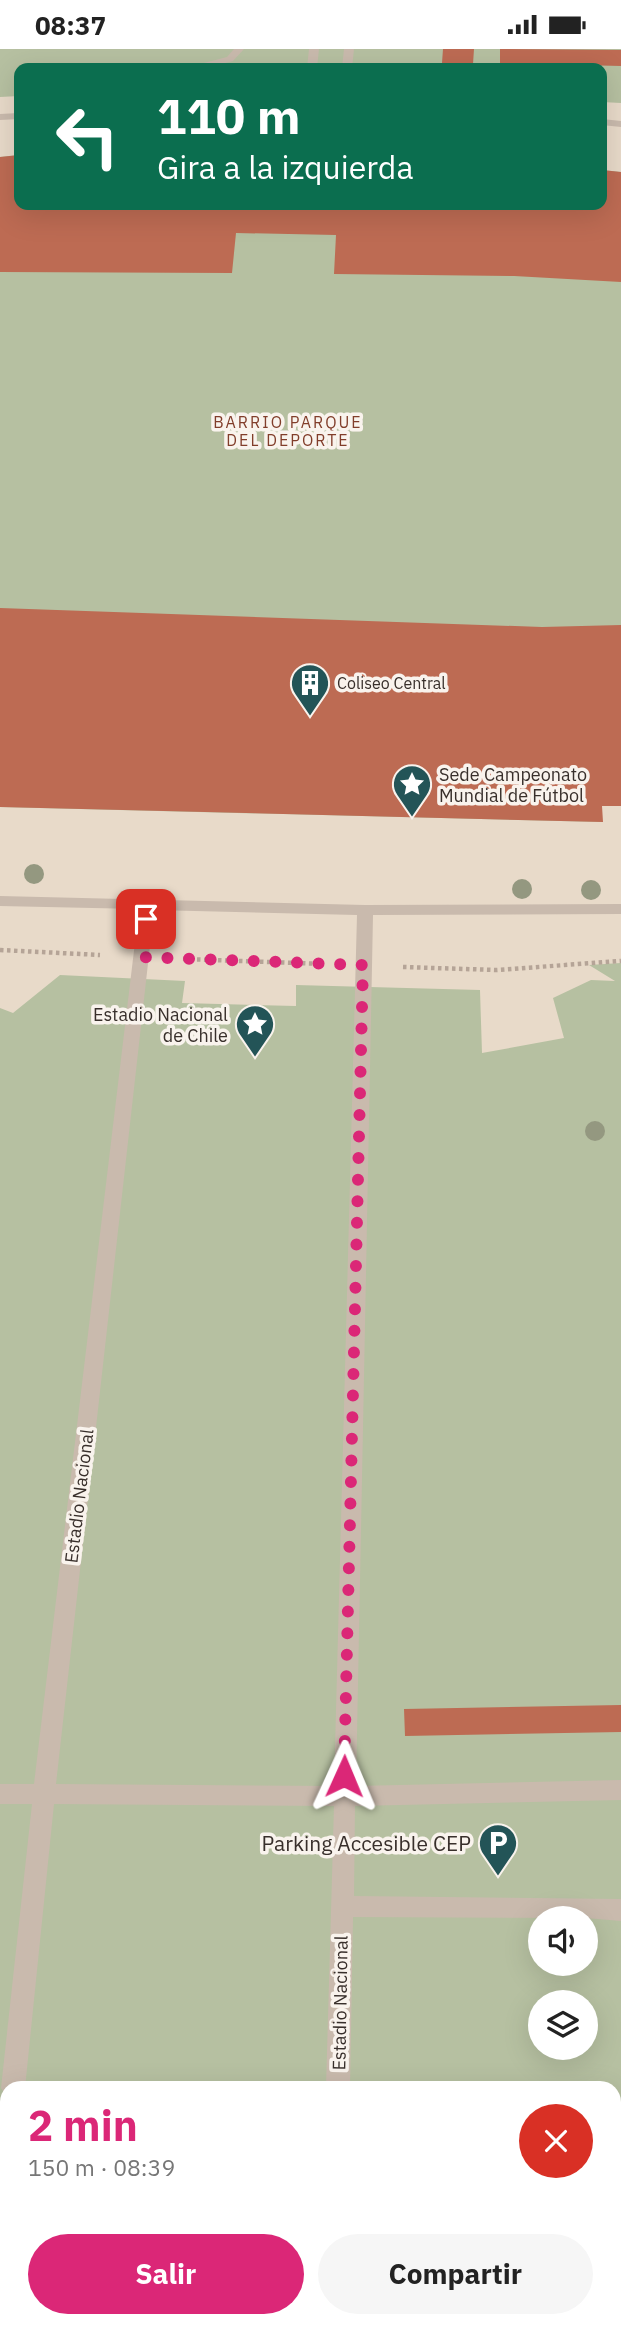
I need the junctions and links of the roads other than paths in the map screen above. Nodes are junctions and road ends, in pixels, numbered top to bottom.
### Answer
1 (239, 49) edge
2 (215, 63) edge
3 (0, 901) edge
4 (148, 905) junction
5 (621, 909) edge
6 (365, 910) junction
7 (621, 1790) edge
8 (0, 1794) edge
9 (45, 1794) junction
10 (344, 1796) junction
11 (341, 1906) junction
12 (621, 1910) edge
13 (14, 2081) edge
14 (338, 2081) edge

1 - 2 street
3 - 4 street
4 - 6 street
4 - 9 street, Estadio Nacional
5 - 6 street
6 - 10 street, Estadio Nacional
7 - 10 street
8 - 9 street
9 - 10 street
9 - 13 street, Estadio Nacional
10 - 11 street, Estadio Nacional
11 - 12 street
11 - 14 street, Estadio Nacional

